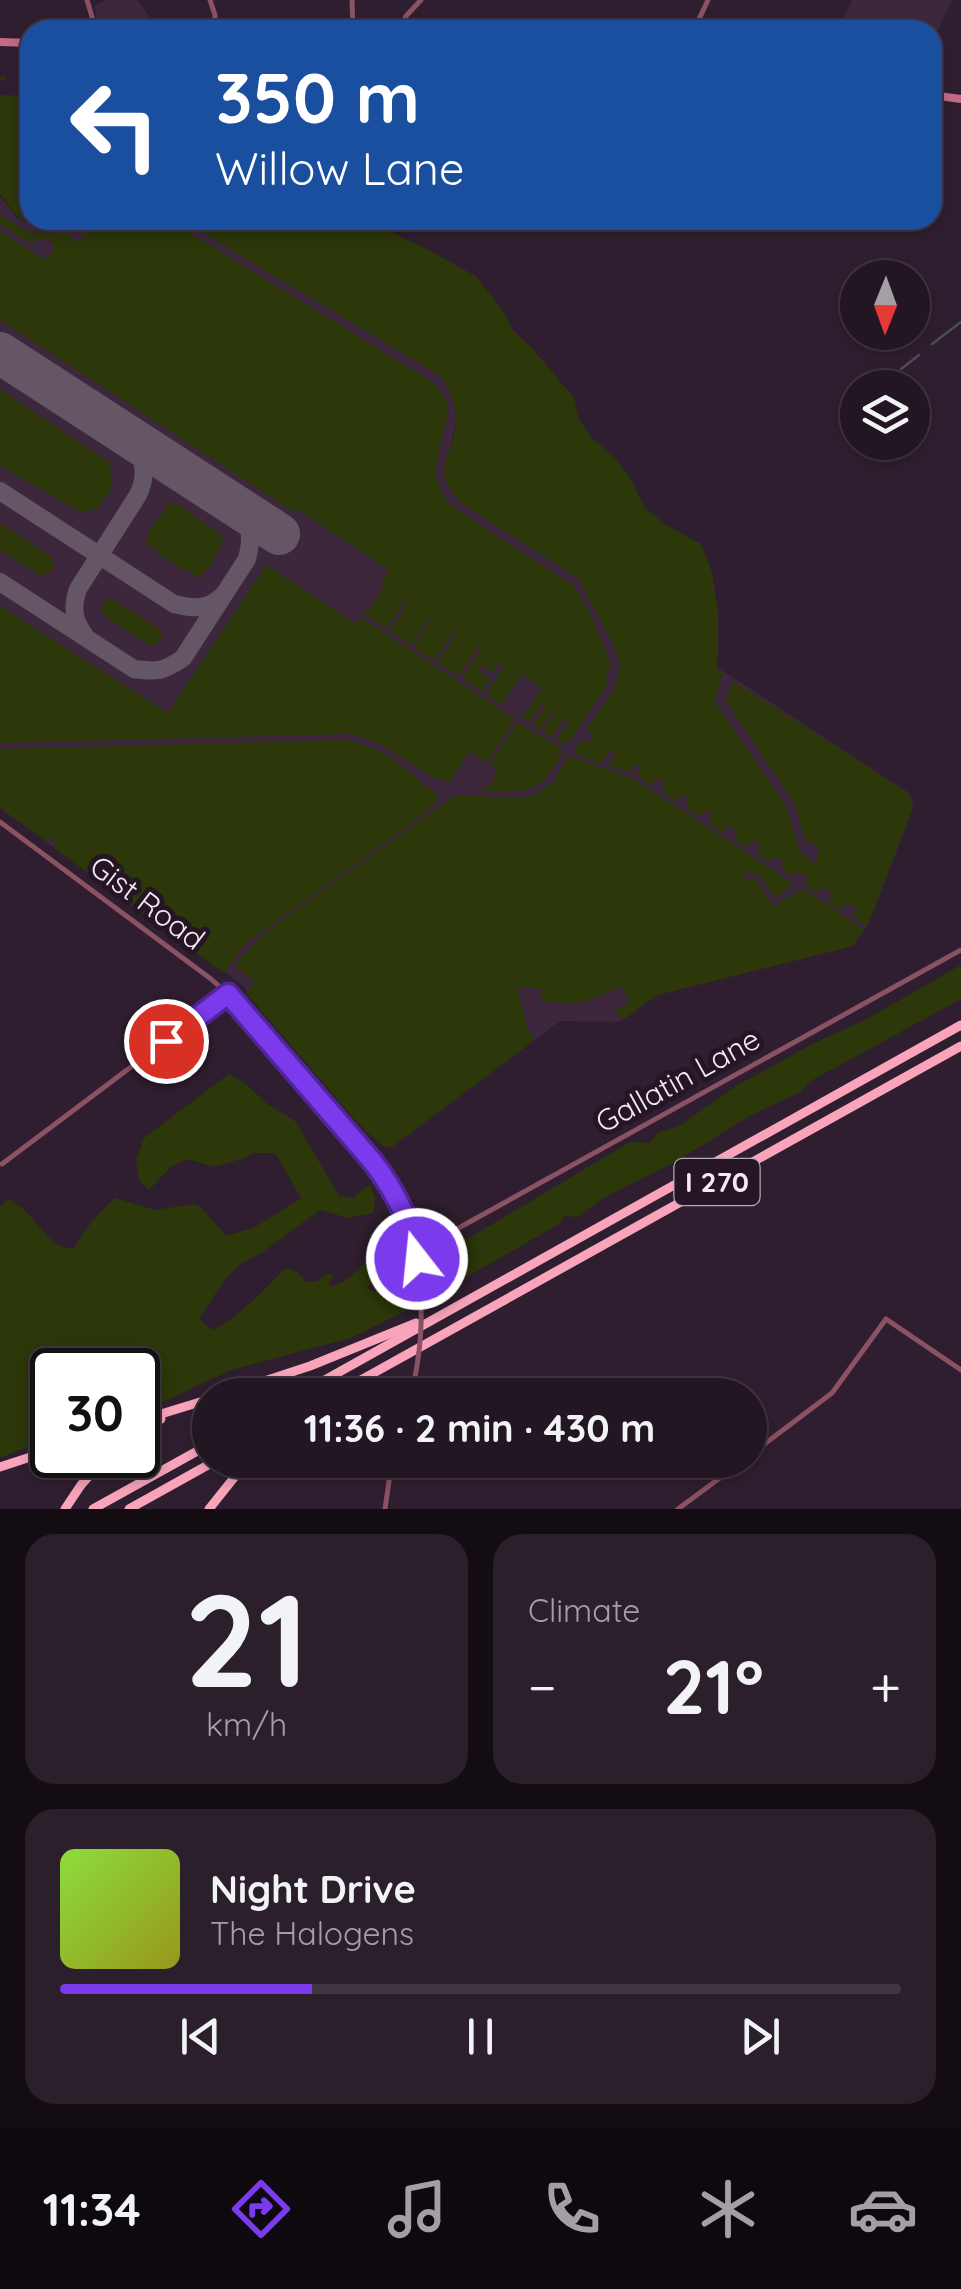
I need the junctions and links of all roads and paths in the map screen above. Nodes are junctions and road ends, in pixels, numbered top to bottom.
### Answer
1 (420, 0) edge
2 (405, 20) edge
3 (0, 822) edge
4 (961, 950) edge
5 (228, 994) junction
6 (961, 1025) edge
7 (961, 1046) edge
8 (2, 1164) edge
9 (416, 1251) junction
10 (446, 1312) junction
11 (961, 1370) edge
12 (274, 1378) edge
13 (328, 1378) edge
14 (365, 1378) edge
15 (416, 1378) edge
16 (192, 1405) edge
17 (181, 1409) junction
18 (160, 1415) edge
19 (160, 1420) edge
20 (767, 1442) edge
21 (192, 1454) edge
22 (30, 1457) edge
23 (0, 1467) edge
24 (192, 1474) edge
25 (87, 1478) edge
26 (234, 1478) edge
27 (389, 1478) edge
28 (720, 1478) edge
29 (65, 1509) edge
30 (92, 1509) edge
31 (129, 1509) edge
32 (209, 1509) edge
33 (385, 1509) edge
34 (678, 1509) edge

1 - 2 street
3 - 5 street, Gist Road
4 - 9 street, Gallatin Lane
5 - 8 street
5 - 9 street, Gist Road
6 - 10 highway, I 270
7 - 14 highway, I 270
9 - 15 street, Gist Road, bridge
10 - 12 highway
10 - 13 highway, I 270
11 - 20 street
16 - 17 highway
17 - 18 highway
17 - 19 highway
21 - 30 highway
22 - 23 highway
24 - 31 highway
25 - 29 highway
26 - 32 highway
27 - 33 street
28 - 34 street

